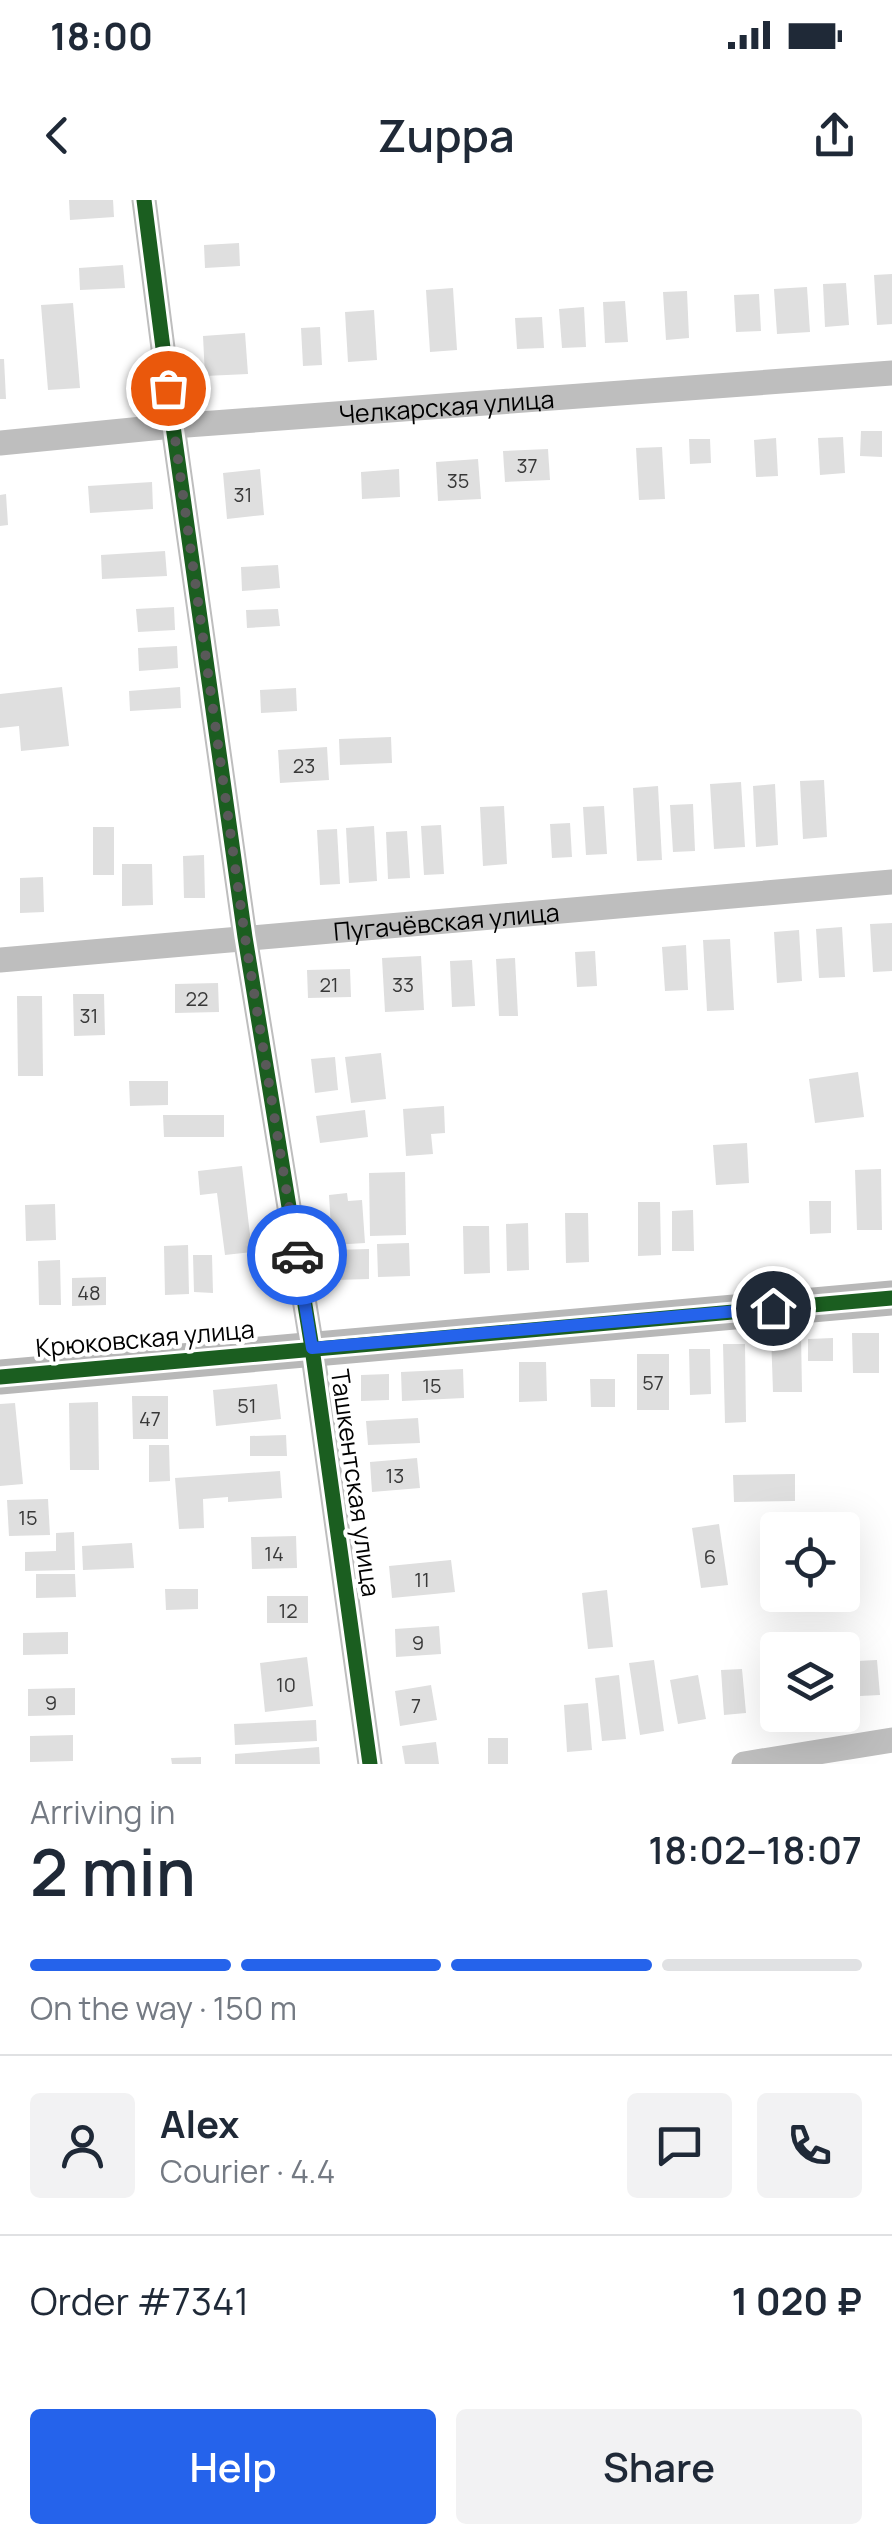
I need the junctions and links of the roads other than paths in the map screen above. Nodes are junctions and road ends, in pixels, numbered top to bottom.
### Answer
1 (144, 200) edge
2 (892, 373) edge
3 (172, 426) junction
4 (0, 444) edge
5 (892, 882) edge
6 (245, 937) junction
7 (0, 960) edge
8 (892, 1298) edge
9 (312, 1348) junction
10 (0, 1376) edge
11 (892, 1740) edge
12 (370, 1764) edge
13 (744, 1764) edge

1 - 3 street, Ташкентская улица
2 - 3 street, Челкарская улица
3 - 4 street, Челкарская улица
3 - 6 street, Ташкентская улица
5 - 6 street, Пугачёвская улица
6 - 7 street, Пугачёвская улица
6 - 9 street, Ташкентская улица
8 - 9 street, Крюковская улица
9 - 10 street, Крюковская улица
9 - 12 street, Ташкентская улица
11 - 13 street

